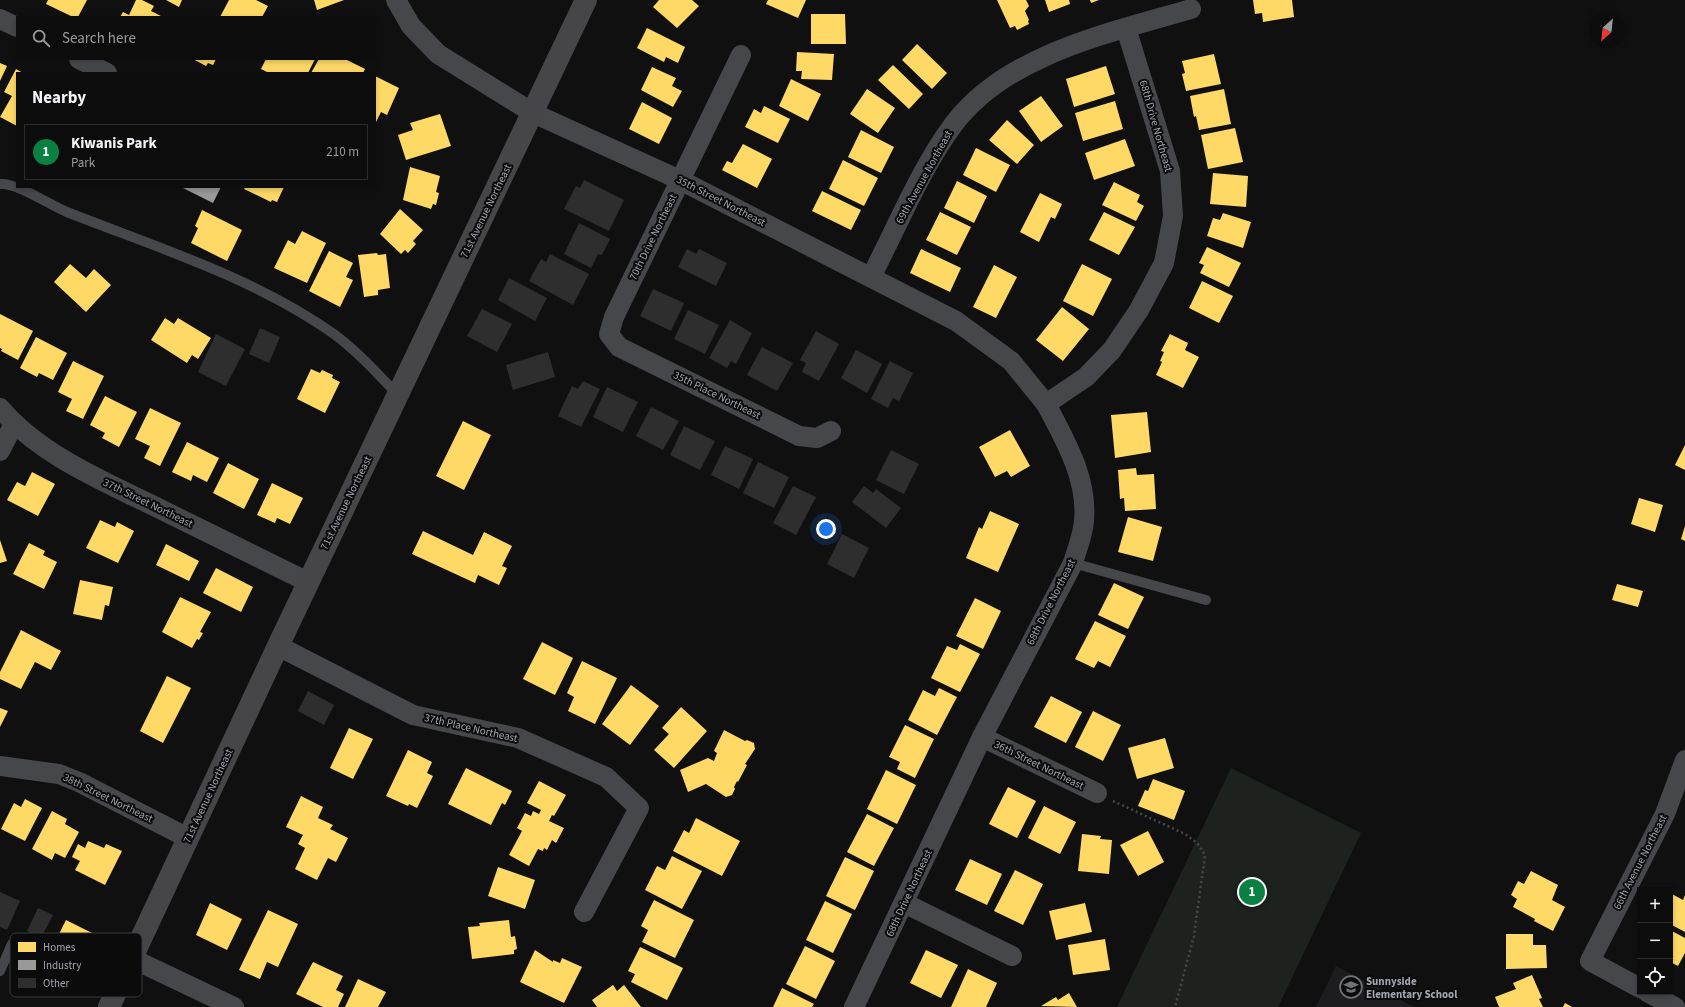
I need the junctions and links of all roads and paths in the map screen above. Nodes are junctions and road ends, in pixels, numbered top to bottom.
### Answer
1 (396, 0) edge
2 (586, 0) edge
3 (1191, 9) dead end
4 (0, 18) edge
5 (16, 26) edge
6 (1126, 28) junction
7 (741, 55) dead end
8 (81, 60) edge
9 (105, 72) edge
10 (533, 113) junction
11 (680, 180) junction
12 (0, 184) edge
13 (871, 277) junction
14 (609, 334) joint
15 (398, 395) junction
16 (1046, 404) junction
17 (0, 408) edge
18 (14, 424) junction
19 (831, 431) dead end
20 (0, 451) edge
21 (1073, 563) junction
22 (308, 582) junction
23 (1206, 600) dead end
24 (278, 646) junction
25 (982, 737) junction
26 (1685, 760) edge
27 (0, 766) edge
28 (1097, 793) joint
29 (188, 838) junction
30 (904, 903) junction
31 (584, 912) dead end
32 (142, 939) edge
33 (10, 948) edge
34 (1012, 956) dead end
35 (142, 963) edge
36 (0, 971) edge
37 (1637, 986) edge
38 (1653, 995) edge
39 (114, 997) edge
40 (109, 1007) edge
41 (234, 1007) edge
42 (854, 1007) edge
43 (1175, 1007) edge
44 (1675, 1007) edge

1 - 10 street, 35th Street Northeast
2 - 10 street, 71st Avenue Northeast
3 - 6 street, 69th Avenue Northeast
4 - 5 street
6 - 13 street, 69th Avenue Northeast
6 - 16 street, 68th Drive Northeast
7 - 11 street, 70th Drive Northeast
8 - 9 street
10 - 11 street, 35th Street Northeast
10 - 15 street, 71st Avenue Northeast
11 - 13 street, 35th Street Northeast
11 - 14 street, 70th Drive Northeast
12 - 15 lane
13 - 16 street, 35th Street Northeast
14 - 19 street, 35th Place Northeast
15 - 22 street, 71st Avenue Northeast
16 - 21 street, 68th Drive Northeast
17 - 18 street, 37th Street Northeast
18 - 20 street
18 - 22 street, 37th Street Northeast
21 - 23 lane
21 - 25 street, 68th Drive Northeast
22 - 24 street, 71st Avenue Northeast
24 - 29 street, 71st Avenue Northeast
24 - 31 street, 37th Place Northeast
25 - 28 street, 36th Street Northeast
25 - 30 street, 68th Drive Northeast
26 - 37 street, 66th Avenue Northeast
27 - 29 street, 38th Street Northeast
28 - 43 path
29 - 32 street, 71st Avenue Northeast
30 - 34 street
30 - 42 street, 68th Drive Northeast
33 - 36 lane
35 - 41 street
38 - 44 street
39 - 40 street, 71st Avenue Northeast

